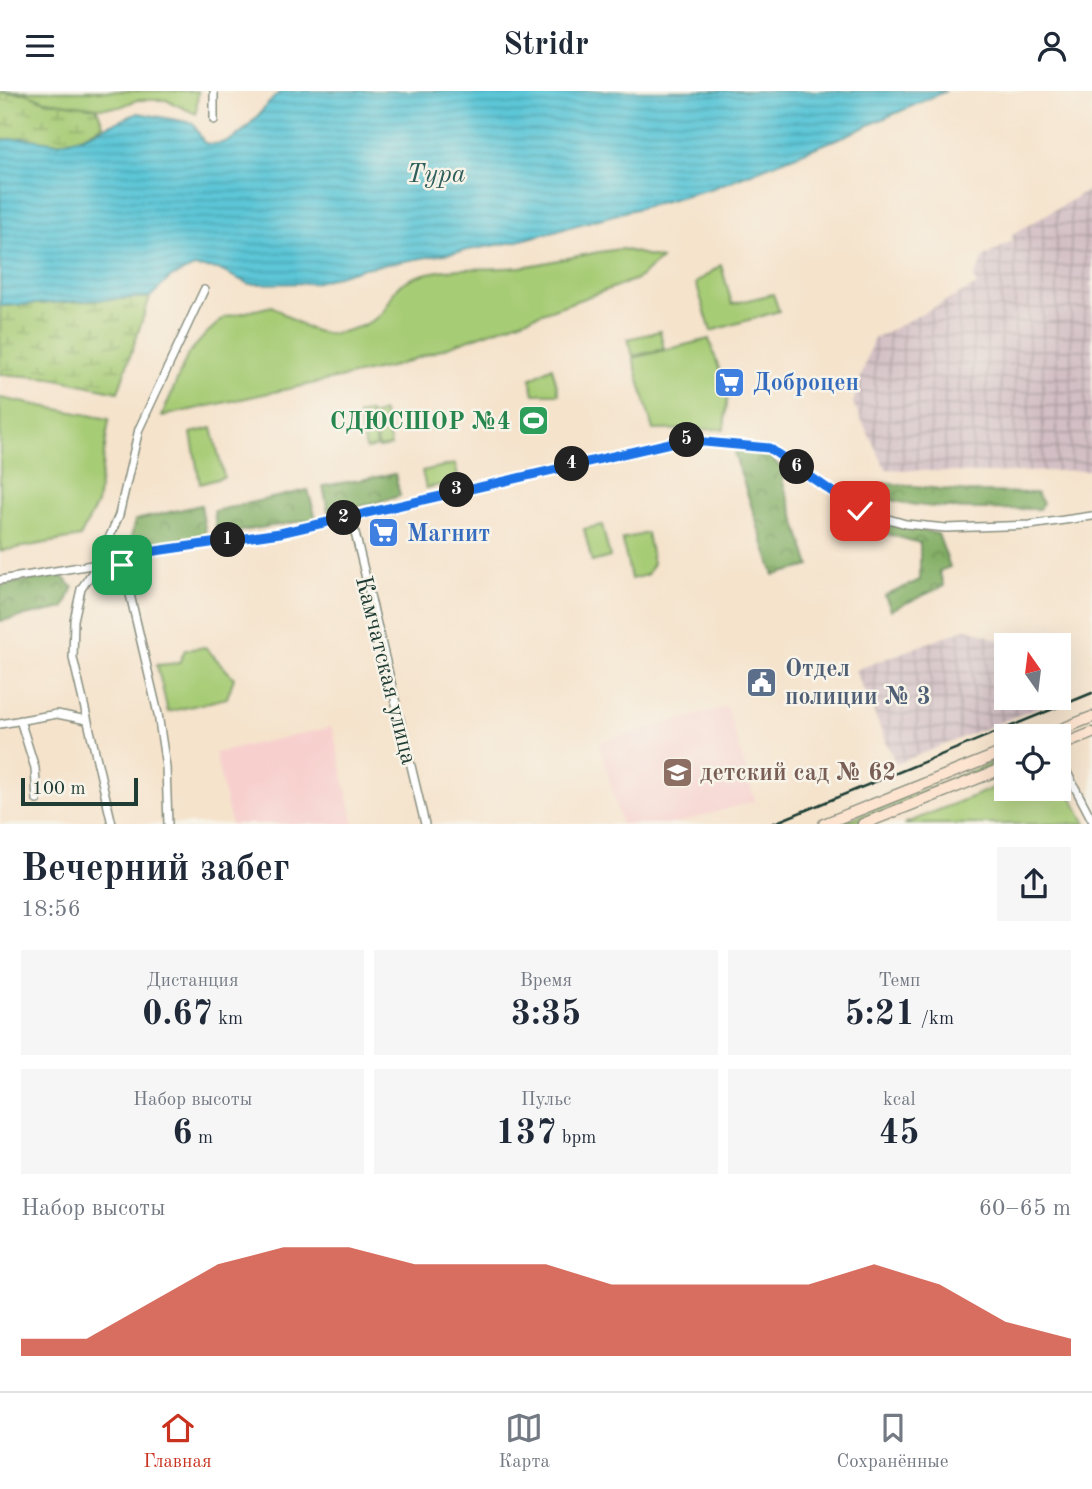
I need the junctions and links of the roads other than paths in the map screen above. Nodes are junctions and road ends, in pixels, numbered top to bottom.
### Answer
1 (214, 91) edge
2 (214, 120) dead end
3 (204, 290) dead end
4 (351, 516) junction
5 (1092, 516) edge
6 (121, 556) junction
7 (97, 564) junction
8 (0, 580) edge
9 (1092, 716) edge
10 (20, 720) junction
11 (87, 720) junction
12 (0, 724) edge
13 (1071, 725) edge
14 (1092, 733) edge
15 (1071, 741) edge
16 (994, 756) edge
17 (994, 772) edge
18 (1071, 780) edge
19 (37, 800) dead end
20 (1092, 820) edge
21 (112, 824) edge
22 (168, 824) edge
23 (425, 824) edge
24 (824, 824) edge
25 (863, 824) edge

1 - 2 street
3 - 7 street
4 - 5 street
4 - 6 street
4 - 23 street, Камчатская улица
6 - 7 street
6 - 22 street
7 - 8 street
7 - 11 street
9 - 13 main road
10 - 11 street
10 - 12 street
10 - 19 street
11 - 21 street
14 - 15 main road
16 - 24 main road
17 - 25 main road
18 - 20 street

